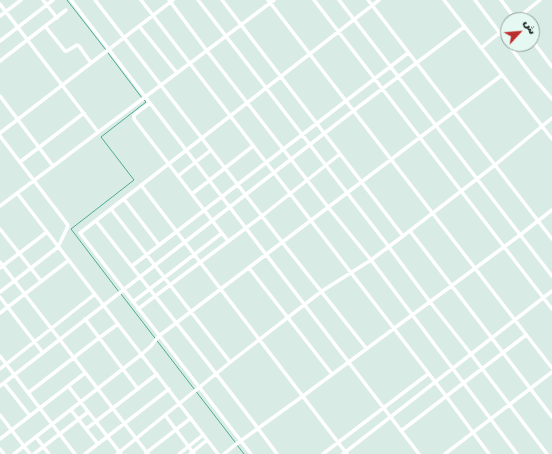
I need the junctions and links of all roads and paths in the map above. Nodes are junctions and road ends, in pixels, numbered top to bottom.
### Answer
1 (22, 0) edge
2 (43, 0) edge
3 (53, 0) edge
4 (71, 0) edge
5 (94, 0) edge
6 (141, 0) edge
7 (198, 0) edge
8 (222, 0) edge
9 (274, 0) edge
10 (314, 0) edge
11 (339, 0) edge
12 (368, 0) edge
13 (378, 0) edge
14 (444, 0) edge
15 (475, 0) edge
16 (501, 0) edge
17 (540, 0) edge
18 (171, 1) edge
19 (269, 1) edge
20 (0, 4) edge
21 (47, 5) junction
22 (372, 5) junction
23 (66, 10) dead end
24 (6, 12) junction
25 (510, 12) edge
26 (526, 12) edge
27 (0, 16) edge
28 (153, 16) junction
29 (56, 18) junction
30 (354, 19) junction
31 (240, 25) junction
32 (45, 26) junction
33 (140, 26) junction
34 (464, 26) junction
35 (18, 28) junction
36 (338, 31) junction
37 (500, 32) joint
38 (226, 37) junction
39 (124, 38) junction
40 (27, 40) junction
41 (0, 41) edge
42 (481, 48) junction
43 (108, 49) junction
44 (207, 51) junction
45 (540, 51) edge
46 (514, 52) edge
47 (408, 53) junction
48 (309, 54) junction
49 (0, 61) edge
50 (91, 62) junction
51 (416, 63) junction
52 (190, 64) junction
53 (391, 66) junction
54 (552, 68) edge
55 (177, 74) junction
56 (502, 75) junction
57 (280, 76) junction
58 (399, 76) junction
59 (375, 79) junction
60 (62, 85) junction
61 (161, 86) junction
62 (266, 88) junction
63 (383, 89) junction
64 (0, 96) edge
65 (145, 97) junction
66 (552, 100) edge
67 (346, 101) junction
68 (247, 102) junction
69 (150, 103) junction
70 (353, 111) junction
71 (453, 111) junction
72 (84, 113) junction
73 (229, 116) junction
74 (552, 118) edge
75 (18, 119) junction
76 (317, 124) junction
77 (436, 124) junction
78 (542, 126) junction
79 (98, 132) junction
80 (0, 134) edge
81 (324, 134) junction
82 (302, 135) junction
83 (420, 137) junction
84 (202, 138) junction
85 (552, 139) edge
86 (310, 145) junction
87 (253, 146) junction
88 (40, 148) junction
89 (186, 150) junction
90 (211, 150) junction
91 (284, 150) junction
92 (340, 154) junction
93 (391, 159) junction
94 (292, 160) junction
95 (20, 162) junction
96 (195, 162) junction
97 (266, 163) junction
98 (169, 164) junction
99 (326, 165) junction
100 (495, 165) junction
101 (53, 166) junction
102 (225, 169) junction
103 (274, 173) junction
104 (178, 176) junction
105 (477, 178) junction
106 (34, 180) junction
107 (307, 180) junction
108 (210, 181) junction
109 (361, 182) junction
110 (142, 185) junction
111 (238, 185) junction
112 (462, 191) junction
113 (17, 193) junction
114 (347, 193) junction
115 (192, 194) junction
116 (290, 194) junction
117 (246, 195) junction
118 (222, 197) junction
119 (124, 199) junction
120 (0, 206) edge
121 (230, 207) junction
122 (328, 207) junction
123 (111, 208) junction
124 (204, 210) junction
125 (552, 210) edge
126 (432, 214) junction
127 (262, 216) junction
128 (310, 220) junction
129 (96, 221) junction
130 (213, 221) junction
131 (538, 221) junction
132 (0, 228) edge
133 (246, 228) junction
134 (177, 231) junction
135 (410, 231) junction
136 (47, 232) junction
137 (222, 233) junction
138 (520, 235) junction
139 (403, 236) junction
140 (552, 239) edge
141 (228, 241) junction
142 (185, 242) junction
143 (282, 242) junction
144 (159, 245) junction
145 (58, 247) junction
146 (389, 247) junction
147 (504, 247) junction
148 (19, 254) junction
149 (195, 254) junction
150 (266, 254) junction
151 (147, 255) junction
152 (69, 260) junction
153 (370, 260) junction
154 (0, 262) edge
155 (201, 262) junction
156 (155, 265) junction
157 (132, 266) junction
158 (1, 267) edge
159 (31, 268) junction
160 (248, 268) junction
161 (475, 268) junction
162 (351, 273) junction
163 (552, 276) edge
164 (140, 277) junction
165 (165, 278) junction
166 (14, 281) junction
167 (40, 281) junction
168 (170, 285) junction
169 (451, 286) junction
170 (123, 289) junction
171 (150, 289) junction
172 (221, 289) junction
173 (322, 291) junction
174 (552, 291) edge
175 (0, 292) edge
176 (25, 294) junction
177 (95, 294) junction
178 (155, 296) junction
179 (0, 297) edge
180 (543, 298) junction
181 (133, 302) junction
182 (430, 302) junction
183 (103, 305) junction
184 (304, 305) junction
185 (8, 307) junction
186 (138, 309) junction
187 (552, 309) edge
188 (191, 312) junction
189 (0, 313) edge
190 (411, 315) junction
191 (288, 317) junction
192 (85, 320) junction
193 (514, 320) junction
194 (176, 323) junction
195 (118, 324) junction
196 (51, 328) junction
197 (393, 328) junction
198 (526, 335) junction
199 (159, 336) junction
200 (99, 338) junction
201 (492, 338) junction
202 (260, 339) junction
203 (60, 340) junction
204 (34, 342) junction
205 (366, 348) junction
206 (43, 353) junction
207 (503, 353) junction
208 (142, 354) junction
209 (471, 354) junction
210 (0, 356) edge
211 (74, 357) junction
212 (230, 362) junction
213 (348, 362) junction
214 (6, 364) junction
215 (552, 368) edge
216 (0, 369) edge
217 (123, 369) junction
218 (452, 369) junction
219 (482, 369) junction
220 (552, 372) edge
221 (86, 373) junction
222 (158, 374) junction
223 (216, 374) junction
224 (332, 374) junction
225 (428, 374) junction
226 (14, 375) junction
227 (435, 382) junction
228 (4, 383) junction
229 (463, 383) junction
230 (0, 386) edge
231 (69, 387) junction
232 (199, 388) junction
233 (530, 388) junction
234 (97, 389) junction
235 (138, 389) junction
236 (169, 389) junction
237 (28, 393) junction
238 (303, 396) junction
239 (446, 396) junction
240 (81, 402) junction
241 (180, 403) junction
242 (509, 404) junction
243 (383, 408) junction
244 (40, 409) junction
245 (112, 409) junction
246 (70, 410) junction
247 (88, 412) junction
248 (0, 415) edge
249 (30, 416) junction
250 (165, 416) junction
251 (552, 417) edge
252 (191, 418) junction
253 (391, 418) junction
254 (490, 419) junction
255 (78, 420) junction
256 (96, 422) junction
257 (52, 424) junction
258 (124, 424) junction
259 (258, 428) junction
260 (86, 429) junction
261 (12, 430) junction
262 (176, 430) junction
263 (401, 431) junction
264 (472, 432) junction
265 (60, 434) junction
266 (203, 435) junction
267 (36, 437) junction
268 (108, 437) junction
269 (0, 439) edge
270 (136, 439) junction
271 (207, 440) junction
272 (241, 441) junction
273 (338, 442) junction
274 (98, 444) junction
275 (24, 446) junction
276 (43, 446) junction
277 (188, 446) junction
278 (0, 449) edge
279 (119, 453) edge
280 (192, 453) edge
281 (345, 453) edge
282 (416, 453) edge
283 (4, 454) edge
284 (14, 454) edge
285 (30, 454) edge
286 (34, 454) edge
287 (49, 454) edge
288 (75, 454) edge
289 (85, 454) edge
290 (146, 454) edge
291 (178, 454) edge
292 (218, 454) edge
293 (224, 454) edge
294 (250, 454) edge
295 (277, 454) edge
296 (323, 454) edge
297 (445, 454) edge
298 (489, 454) edge
299 (517, 454) edge
300 (547, 454) edge

1 - 24 street
2 - 21 street
3 - 21 street
4 - 43 street
5 - 39 street
6 - 28 street
7 - 38 street
8 - 31 street
9 - 19 street
10 - 36 street
11 - 30 street
12 - 22 street
13 - 22 street
14 - 34 street
15 - 37 street
16 - 25 street
17 - 26 street
18 - 28 street
18 - 44 street
19 - 31 street
19 - 48 street
20 - 24 street
21 - 29 street
21 - 35 street
22 - 30 street
22 - 47 street
23 - 29 street
24 - 27 street
24 - 35 street
28 - 33 street
28 - 52 street
29 - 32 street
30 - 36 street
30 - 53 street
31 - 38 street
31 - 57 street
32 - 40 street
32 - 50 street
33 - 39 street
33 - 55 street
34 - 42 street
34 - 51 street
35 - 40 street
35 - 41 street
36 - 48 street
36 - 59 street
37 - 42 street
38 - 44 street
38 - 62 street
39 - 43 street
39 - 61 street
40 - 49 street
40 - 60 street
42 - 56 street
43 - 50 street
43 - 65 street
44 - 52 street
44 - 68 street
45 - 54 street
46 - 66 street
47 - 51 street
47 - 53 street
48 - 57 street
48 - 67 street
50 - 60 street
51 - 58 street
51 - 71 street
52 - 55 street
52 - 73 street
53 - 58 street
53 - 59 street
55 - 61 street
56 - 71 street
56 - 78 street
57 - 62 street
57 - 76 street
58 - 63 street
58 - 77 street
59 - 63 street
59 - 67 street
60 - 72 street
60 - 75 street
61 - 65 street
61 - 84 street
62 - 68 street
62 - 82 street
63 - 70 street
63 - 83 street
64 - 75 street
65 - 69 street
65 - 79 street
67 - 70 street
67 - 76 street
68 - 73 street
68 - 91 street
69 - 89 street
69 - 98 street
70 - 81 street
70 - 93 street
71 - 77 street
71 - 100 street
72 - 79 street
72 - 88 street
73 - 84 street
73 - 87 street
74 - 78 street
75 - 80 street
75 - 88 street
76 - 81 street
76 - 82 street
77 - 83 street
77 - 105 street
78 - 85 street
78 - 100 street
79 - 101 street
80 - 95 street
81 - 86 street
81 - 92 street
82 - 86 street
82 - 91 street
83 - 93 street
83 - 112 street
84 - 89 street
84 - 90 street
86 - 94 street
86 - 99 street
87 - 97 street
87 - 102 street
88 - 95 street
88 - 101 street
89 - 96 street
89 - 98 street
90 - 96 street
90 - 102 street
91 - 94 street
91 - 97 street
92 - 99 street
92 - 109 street
93 - 109 street
93 - 126 street
94 - 103 street
94 - 107 street
95 - 106 street
96 - 104 street
96 - 108 street
97 - 103 street
97 - 111 street
98 - 104 street
98 - 110 street
99 - 107 street
99 - 114 street
100 - 105 street
100 - 131 street
101 - 106 street
102 - 108 street
102 - 111 street
103 - 116 street
103 - 117 street
104 - 115 street
105 - 112 street
105 - 138 street
106 - 113 street
106 - 145 street
107 - 116 street
107 - 122 street
108 - 115 street
108 - 118 street
109 - 114 street
109 - 139 street
110 - 119 street
110 - 134 street
111 - 117 street
111 - 118 street
112 - 126 street
112 - 147 street
113 - 120 street
113 - 136 street
114 - 122 street
114 - 146 street
115 - 124 street
116 - 127 street
116 - 128 street
117 - 121 street
117 - 127 street
118 - 121 street
118 - 124 street
119 - 123 street
119 - 144 street
121 - 130 street
121 - 133 street
122 - 128 street
122 - 153 street
123 - 129 street
123 - 151 street
124 - 130 street
124 - 134 street
125 - 131 street
126 - 135 street
126 - 161 street
127 - 133 street
127 - 143 street
128 - 143 street
128 - 162 street
129 - 157 street
129 - 170 street
130 - 137 street
130 - 142 street
131 - 138 street
131 - 140 street
132 - 148 street
133 - 141 street
133 - 150 street
134 - 142 street
134 - 144 street
135 - 139 street
135 - 169 street
136 - 145 street
136 - 148 street
137 - 141 street
137 - 149 street
138 - 147 street
138 - 163 street
139 - 146 street
141 - 155 street
142 - 149 street
142 - 156 street
143 - 150 street
143 - 173 street
144 - 151 street
145 - 152 street
145 - 159 street
146 - 153 street
146 - 182 street
147 - 161 street
147 - 180 street
148 - 158 street
148 - 159 street
149 - 155 street
149 - 165 street
150 - 160 street
150 - 184 street
151 - 156 street
151 - 157 street
152 - 167 street
152 - 177 street
153 - 162 street
153 - 190 street
154 - 158 street
155 - 168 street
155 - 172 street
156 - 164 street
156 - 165 street
157 - 164 street
158 - 166 street
159 - 166 street
159 - 167 street
160 - 172 street
160 - 191 street
161 - 169 street
161 - 193 street
162 - 173 street
162 - 197 street
164 - 170 street
164 - 171 street
165 - 168 street
165 - 171 street
166 - 175 street
166 - 176 street
167 - 176 street
168 - 178 street
168 - 188 street
169 - 182 street
169 - 201 street
170 - 181 street
170 - 183 street
171 - 178 street
171 - 181 street
172 - 188 street
172 - 202 street
173 - 184 street
173 - 205 street
174 - 180 street
176 - 185 street
176 - 196 street
177 - 183 street
177 - 196 street
178 - 186 street
178 - 194 street
179 - 185 street
180 - 187 street
180 - 193 street
181 - 186 street
182 - 190 street
182 - 209 street
183 - 192 street
183 - 195 street
184 - 191 street
184 - 213 street
185 - 189 street
185 - 204 street
186 - 199 street
188 - 194 street
188 - 212 street
190 - 197 street
190 - 218 street
191 - 202 street
191 - 224 street
192 - 200 street
192 - 203 street
193 - 198 street
193 - 201 street
194 - 199 street
194 - 223 street
195 - 200 street
195 - 208 street
196 - 203 street
196 - 204 street
197 - 205 street
197 - 225 street
198 - 207 street
198 - 215 street
199 - 208 street
199 - 232 street
200 - 211 street
200 - 217 street
201 - 207 street
201 - 209 street
202 - 212 street
202 - 238 street
203 - 206 street
203 - 211 street
204 - 206 street
204 - 214 street
205 - 213 street
206 - 226 street
207 - 219 street
207 - 233 street
208 - 217 street
208 - 222 street
209 - 218 street
209 - 219 street
210 - 214 street
211 - 221 street
211 - 237 street
212 - 223 street
213 - 224 street
213 - 243 street
214 - 216 street
214 - 226 street
217 - 234 street
217 - 235 street
218 - 227 street
218 - 229 street
219 - 229 street
219 - 242 street
220 - 233 street
221 - 231 street
221 - 234 street
222 - 235 street
222 - 236 street
223 - 232 street
223 - 259 street
224 - 238 street
225 - 227 street
225 - 243 street
226 - 228 street
226 - 237 street
227 - 239 street
227 - 253 street
228 - 230 street
228 - 249 street
229 - 239 street
229 - 254 street
231 - 240 street
231 - 244 street
232 - 241 street
232 - 272 street
233 - 242 street
233 - 251 street
234 - 240 street
234 - 245 street
235 - 245 street
236 - 241 street
236 - 258 street
237 - 244 street
238 - 259 street
238 - 273 street
239 - 263 street
239 - 264 street
240 - 246 street
240 - 247 street
241 - 250 street
241 - 252 street
242 - 254 street
242 - 300 street
243 - 253 street
243 - 273 street
244 - 249 street
244 - 257 street
245 - 256 street
245 - 258 street
246 - 255 street
246 - 257 street
247 - 255 street
247 - 256 street
248 - 261 street
249 - 261 street
250 - 262 street
250 - 270 street
252 - 262 street
252 - 266 street
253 - 263 street
253 - 281 street
254 - 264 street
254 - 299 street
255 - 260 street
255 - 265 street
256 - 260 street
256 - 268 street
257 - 265 street
257 - 267 street
258 - 268 street
258 - 270 street
259 - 272 street
259 - 295 street
260 - 274 street
261 - 269 street
261 - 275 street
262 - 277 street
262 - 290 street
263 - 282 street
264 - 297 street
264 - 298 street
265 - 276 street
265 - 288 street
266 - 271 street
266 - 277 street
267 - 275 street
267 - 276 street
268 - 274 street
268 - 279 street
270 - 279 street
270 - 290 street
271 - 280 street
271 - 292 street
272 - 293 street
272 - 294 street
273 - 281 street
273 - 296 street
274 - 289 street
275 - 284 street
275 - 285 street
276 - 286 street
276 - 287 street
277 - 280 street
277 - 291 street
278 - 283 street

